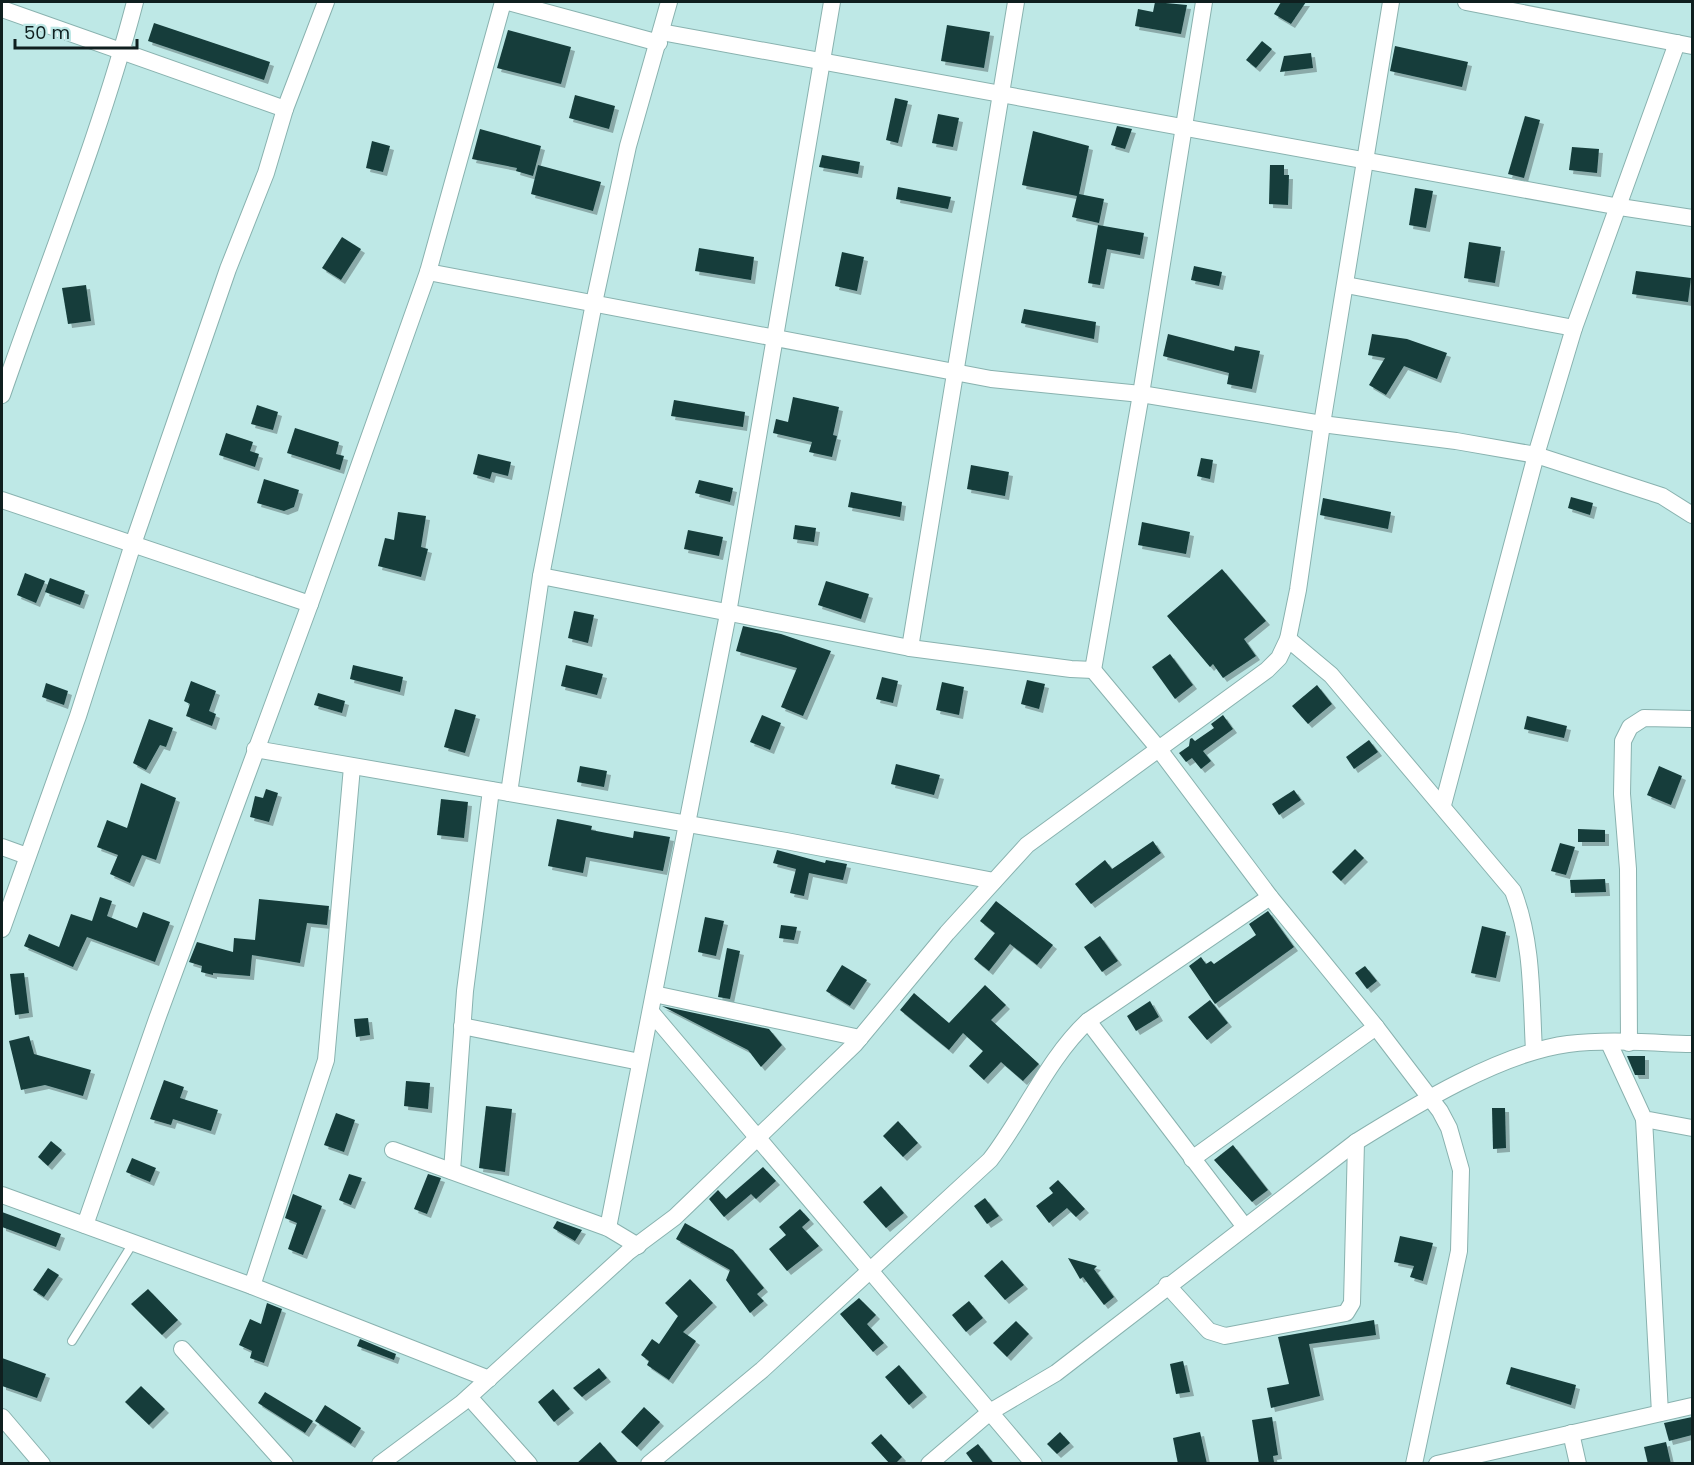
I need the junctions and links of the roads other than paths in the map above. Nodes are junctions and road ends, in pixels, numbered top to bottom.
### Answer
1 (135, 2) edge
2 (326, 2) edge
3 (503, 2) edge
4 (508, 2) edge
5 (669, 2) edge
6 (832, 2) edge
7 (1016, 2) edge
8 (1204, 2) edge
9 (1391, 2) edge
10 (1466, 2) edge
11 (2, 9) edge
12 (660, 37) junction
13 (1685, 45) edge
14 (123, 51) junction
15 (821, 62) junction
16 (1000, 95) junction
17 (285, 110) junction
18 (1183, 128) junction
19 (1366, 161) junction
20 (1620, 207) junction
21 (1692, 218) edge
22 (428, 272) junction
23 (1346, 285) junction
24 (594, 303) junction
25 (1574, 328) junction
26 (775, 338) junction
27 (955, 373) junction
28 (1141, 394) junction
29 (2, 395) edge
30 (1322, 424) junction
31 (1536, 456) junction
32 (2, 500) edge
33 (1692, 515) edge
34 (133, 544) junction
35 (541, 576) junction
36 (310, 604) junction
37 (728, 612) junction
38 (1288, 639) junction
39 (910, 648) junction
40 (1093, 670) junction
41 (1692, 719) edge
42 (1158, 748) junction
43 (255, 749) junction
44 (352, 767) junction
45 (491, 790) junction
46 (509, 793) junction
47 (1443, 805) junction
48 (687, 823) junction
49 (2, 847) edge
50 (27, 856) junction
51 (994, 881) junction
52 (1270, 897) junction
53 (2, 929) edge
54 (654, 994) junction
55 (651, 1012) junction
56 (1088, 1021) junction
57 (462, 1026) junction
58 (1376, 1027) junction
59 (860, 1038) junction
60 (1609, 1043) junction
61 (1629, 1043) junction
62 (1692, 1044) edge
63 (1534, 1051) junction
64 (640, 1062) junction
65 (1429, 1099) junction
66 (1644, 1119) junction
67 (1692, 1128) edge
68 (757, 1137) junction
69 (1356, 1142) junction
70 (393, 1150) dead end
71 (1192, 1159) junction
72 (452, 1171) junction
73 (2, 1195) edge
74 (85, 1225) junction
75 (1245, 1227) junction
76 (608, 1228) junction
77 (134, 1243) junction
78 (638, 1246) junction
79 (870, 1269) junction
80 (1167, 1285) junction
81 (252, 1286) junction
82 (72, 1341) dead end
83 (182, 1349) dead end
84 (489, 1379) junction
85 (469, 1396) junction
86 (1692, 1406) edge
87 (990, 1412) junction
88 (1660, 1413) junction
89 (3, 1422) edge
90 (1571, 1433) junction
91 (42, 1464) edge
92 (285, 1464) edge
93 (380, 1464) edge
94 (529, 1464) edge
95 (649, 1464) edge
96 (929, 1464) edge
97 (1034, 1464) edge
98 (1414, 1464) edge
99 (1437, 1464) edge
100 (1578, 1464) edge

1 - 14 street
2 - 17 street
3 - 22 street
4 - 12 street
5 - 12 street
6 - 15 street
7 - 16 street
8 - 18 street
9 - 19 street
10 - 13 street
11 - 14 street
12 - 15 street
12 - 24 street
13 - 20 street
14 - 17 street
14 - 29 street
15 - 16 street
15 - 26 street
16 - 18 street
16 - 27 street
17 - 34 street
18 - 19 street
18 - 28 street
19 - 20 street
19 - 23 street
20 - 21 street
20 - 25 street
22 - 24 street
22 - 36 street
23 - 25 street
23 - 30 street
24 - 26 street
24 - 35 street
25 - 31 street
26 - 27 street
26 - 37 street
27 - 28 street
27 - 39 street
28 - 30 street
28 - 40 street
30 - 31 street
30 - 38 street
31 - 33 street
31 - 47 street
32 - 34 street
34 - 36 street
34 - 50 street
35 - 37 street
35 - 46 street
36 - 43 street
37 - 39 street
37 - 48 street
38 - 42 street
38 - 47 street
39 - 40 street
40 - 42 street
41 - 61 street
42 - 51 street
42 - 52 street
43 - 44 street
43 - 74 street
44 - 45 street
44 - 81 street
45 - 46 street
45 - 57 street
46 - 48 street
47 - 63 street
48 - 51 street
48 - 54 street
49 - 50 street
50 - 53 street
51 - 59 street
52 - 56 street
52 - 58 street
54 - 55 street
54 - 59 street
55 - 64 street
55 - 68 street
56 - 71 street
56 - 79 street
57 - 64 street
57 - 72 street
58 - 65 street
58 - 71 street
59 - 68 street
60 - 61 street
60 - 63 street
60 - 66 street
61 - 62 street
63 - 65 street
64 - 76 street
65 - 69 street
65 - 98 street
66 - 67 street
66 - 88 street
68 - 78 street
68 - 79 street
69 - 75 street
69 - 80 street
70 - 72 street
71 - 75 street
72 - 76 street
73 - 74 street
74 - 77 street
75 - 80 street
76 - 78 street
77 - 81 street
77 - 82 lane
78 - 84 street
79 - 87 street
79 - 95 street
80 - 87 street
81 - 84 street
83 - 92 street
84 - 85 street
85 - 93 street
85 - 94 street
86 - 88 street
87 - 96 street
87 - 97 street
88 - 90 street
89 - 91 street
90 - 99 street
90 - 100 street

